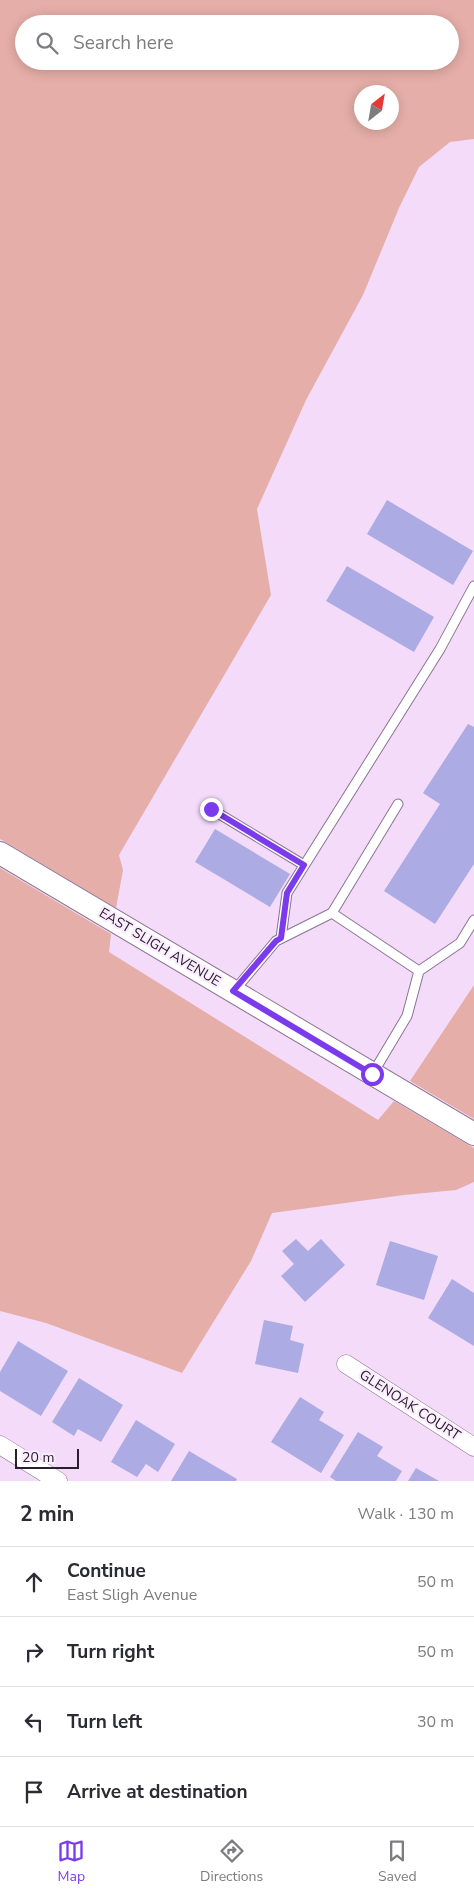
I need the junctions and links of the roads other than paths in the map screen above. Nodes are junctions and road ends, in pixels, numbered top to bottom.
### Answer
1 (474, 586) edge
2 (398, 804) dead end
3 (211, 809) dead end
4 (0, 853) edge
5 (304, 865) junction
6 (332, 914) junction
7 (474, 920) edge
8 (281, 938) junction
9 (419, 971) junction
10 (233, 991) junction
11 (372, 1074) junction
12 (474, 1134) edge
13 (346, 1364) dead end
14 (0, 1445) edge
15 (474, 1447) edge
16 (58, 1481) edge

1 - 5 lane
2 - 6 lane
3 - 5 lane
4 - 10 street, EAST SLIGH AVENUE
5 - 8 lane
6 - 8 lane
6 - 9 lane
7 - 9 lane
8 - 10 lane
9 - 11 lane
10 - 11 street, EAST SLIGH AVENUE
11 - 12 street, EAST SLIGH AVENUE
13 - 15 street, GLENOAK COURT
14 - 16 street

